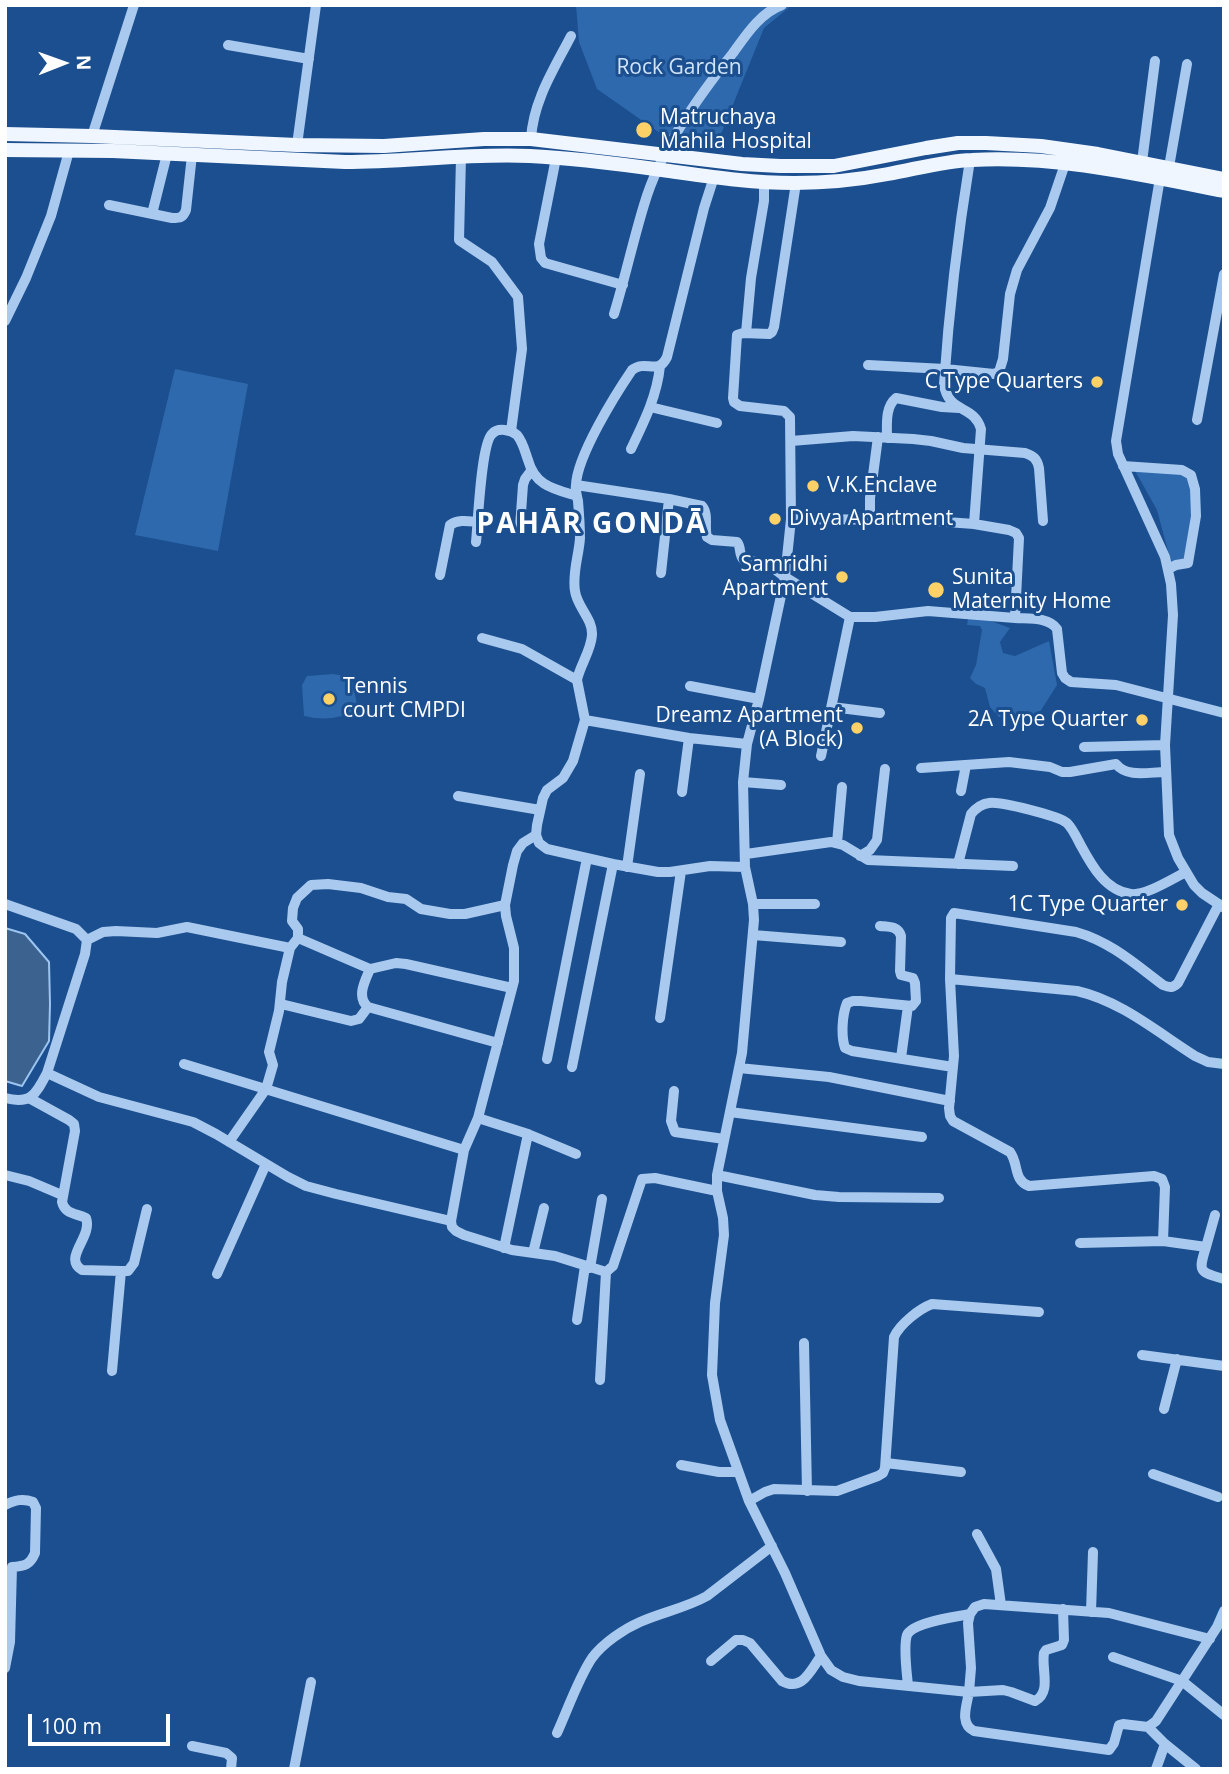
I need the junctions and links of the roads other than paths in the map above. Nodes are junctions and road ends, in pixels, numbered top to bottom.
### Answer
1 (134, 5) edge
2 (316, 5) edge
3 (782, 5) edge
4 (572, 36) dead end
5 (228, 45) dead end
6 (309, 59) junction
7 (1154, 61) dead end
8 (1188, 64) dead end
9 (5, 134) edge
10 (92, 136) junction
11 (531, 139) junction
12 (297, 145) junction
13 (5, 150) edge
14 (69, 151) junction
15 (167, 154) junction
16 (192, 155) junction
17 (461, 157) junction
18 (556, 158) junction
19 (970, 160) junction
20 (1142, 162) junction
21 (661, 163) junction
22 (1065, 164) junction
23 (1163, 170) junction
24 (714, 177) junction
25 (1224, 179) edge
26 (764, 183) junction
27 (796, 183) junction
28 (1224, 191) edge
29 (109, 205) dead end
30 (152, 214) junction
31 (1224, 274) edge
32 (623, 285) junction
33 (1222, 295) edge
34 (614, 314) dead end
35 (5, 321) edge
36 (746, 333) junction
37 (868, 365) dead end
38 (660, 366) junction
39 (945, 369) junction
40 (650, 407) junction
41 (960, 408) junction
42 (1197, 420) dead end
43 (717, 423) dead end
44 (511, 431) junction
45 (882, 437) junction
46 (791, 440) junction
47 (631, 449) dead end
48 (980, 450) junction
49 (1123, 467) junction
50 (531, 471) junction
51 (577, 491) junction
52 (669, 499) junction
53 (791, 519) junction
54 (870, 520) junction
55 (1043, 521) dead end
56 (478, 522) junction
57 (974, 524) junction
58 (520, 527) dead end
59 (476, 542) dead end
60 (1168, 569) junction
61 (661, 573) dead end
62 (440, 575) dead end
63 (785, 577) junction
64 (850, 617) junction
65 (1015, 618) junction
66 (482, 638) dead end
67 (577, 680) junction
68 (690, 686) dead end
69 (759, 699) junction
70 (1167, 699) junction
71 (832, 708) junction
72 (880, 713) dead end
73 (1224, 713) edge
74 (584, 720) junction
75 (689, 738) junction
76 (747, 744) junction
77 (1165, 745) junction
78 (1084, 747) dead end
79 (821, 757) dead end
80 (966, 765) junction
81 (921, 768) dead end
82 (886, 769) dead end
83 (1165, 772) junction
84 (640, 774) dead end
85 (743, 782) junction
86 (780, 785) dead end
87 (842, 787) dead end
88 (961, 791) dead end
89 (682, 792) dead end
90 (458, 796) dead end
91 (540, 810) junction
92 (536, 835) junction
93 (837, 843) junction
94 (746, 854) junction
95 (860, 856) junction
96 (587, 858) junction
97 (613, 864) junction
98 (958, 864) junction
99 (1013, 866) dead end
100 (627, 867) junction
101 (746, 867) junction
102 (681, 871) junction
103 (1186, 872) junction
104 (5, 904) edge
105 (753, 904) junction
106 (814, 904) dead end
107 (505, 905) junction
108 (1222, 906) edge
109 (880, 926) dead end
110 (753, 935) junction
111 (298, 938) junction
112 (87, 940) junction
113 (841, 942) dead end
114 (290, 948) junction
115 (370, 969) junction
116 (950, 979) junction
117 (512, 988) junction
118 (281, 1004) junction
119 (908, 1006) junction
120 (368, 1007) junction
121 (660, 1018) dead end
122 (498, 1043) junction
123 (901, 1058) junction
124 (547, 1059) dead end
125 (184, 1064) dead end
126 (1224, 1064) edge
127 (572, 1067) dead end
128 (953, 1067) junction
129 (739, 1068) junction
130 (47, 1073) junction
131 (266, 1089) junction
132 (674, 1091) dead end
133 (5, 1098) edge
134 (29, 1098) junction
135 (950, 1101) junction
136 (730, 1112) junction
137 (478, 1118) junction
138 (528, 1134) junction
139 (922, 1137) dead end
140 (724, 1139) junction
141 (229, 1142) junction
142 (464, 1150) junction
143 (576, 1154) dead end
144 (266, 1164) junction
145 (5, 1175) edge
146 (717, 1175) junction
147 (717, 1191) junction
148 (62, 1195) junction
149 (939, 1198) dead end
150 (602, 1199) dead end
151 (544, 1208) dead end
152 (146, 1209) dead end
153 (1214, 1215) dead end
154 (451, 1221) junction
155 (1163, 1241) junction
156 (1080, 1243) dead end
157 (1206, 1247) junction
158 (504, 1248) junction
159 (533, 1253) junction
160 (587, 1267) junction
161 (121, 1271) junction
162 (606, 1272) junction
163 (217, 1274) dead end
164 (1224, 1279) edge
165 (1039, 1312) dead end
166 (577, 1320) dead end
167 (804, 1342) dead end
168 (1142, 1355) dead end
169 (1177, 1359) junction
170 (1224, 1366) edge
171 (112, 1371) dead end
172 (600, 1380) dead end
173 (1164, 1409) dead end
174 (886, 1463) junction
175 (681, 1465) dead end
176 (738, 1472) junction
177 (961, 1472) dead end
178 (1153, 1475) dead end
179 (1224, 1485) edge
180 (807, 1491) junction
181 (1221, 1499) edge
182 (749, 1501) junction
183 (5, 1505) edge
184 (978, 1534) dead end
185 (772, 1546) junction
186 (1093, 1552) dead end
187 (8, 1567) edge
188 (1001, 1605) junction
189 (1063, 1609) junction
190 (1091, 1612) junction
191 (1224, 1612) edge
192 (970, 1614) junction
193 (1210, 1639) junction
194 (821, 1656) junction
195 (1113, 1657) dead end
196 (711, 1661) dead end
197 (5, 1668) edge
198 (1182, 1681) junction
199 (311, 1682) dead end
200 (908, 1686) junction
201 (969, 1692) junction
202 (1224, 1715) edge
203 (1148, 1727) junction
204 (557, 1733) dead end
205 (1165, 1744) junction
206 (192, 1746) dead end
207 (231, 1769) edge
208 (295, 1769) edge
209 (1156, 1769) edge
210 (1196, 1769) edge

1 - 10 street
2 - 6 street
3 - 21 street
4 - 11 street
5 - 6 street
6 - 12 street
7 - 20 street
8 - 23 street
9 - 10 main road
10 - 12 main road
11 - 12 main road
11 - 21 main road
13 - 14 main road
14 - 15 main road
14 - 35 street
15 - 16 main road
15 - 30 street
16 - 17 main road
16 - 30 street
17 - 18 main road
17 - 44 street
18 - 21 main road
18 - 32 street
19 - 22 main road
19 - 27 main road
19 - 39 street
20 - 21 main road
20 - 23 main road
21 - 24 main road
21 - 32 street
22 - 23 main road
22 - 39 street
23 - 25 main road
23 - 28 main road
23 - 49 street
24 - 26 main road
24 - 38 street
26 - 27 main road
26 - 36 street
27 - 36 street
29 - 30 street
31 - 33 street
32 - 34 street
33 - 42 street
36 - 46 street
37 - 39 street
38 - 40 street
38 - 51 street
39 - 41 street
40 - 43 street
40 - 47 street
41 - 45 street
41 - 48 street
44 - 50 street
44 - 56 street
45 - 46 street
45 - 48 street
45 - 54 street
46 - 53 street
48 - 55 street
48 - 57 street
49 - 60 street
49 - 60 street
50 - 51 street
50 - 58 street
51 - 52 street
51 - 67 street
52 - 61 street
52 - 63 street
53 - 54 street
53 - 63 street
54 - 57 street
56 - 59 street
56 - 62 street
57 - 65 street
60 - 70 street
63 - 64 street
63 - 69 street
64 - 65 street
64 - 71 street
65 - 70 street
66 - 67 street
67 - 74 street
68 - 69 street
69 - 76 street
70 - 73 street
70 - 77 street
71 - 72 street
71 - 79 street
74 - 75 street
74 - 91 street
75 - 76 street
75 - 89 street
76 - 85 street
77 - 78 street
77 - 83 street
80 - 81 street
80 - 83 street
80 - 88 street
82 - 95 street
83 - 103 street
84 - 100 street
85 - 86 street
85 - 94 street
87 - 93 street
90 - 91 street
91 - 92 street
92 - 96 street
92 - 107 street
93 - 94 street
93 - 95 street
94 - 101 street
95 - 98 street
96 - 97 street
96 - 124 street
97 - 100 street
97 - 127 street
98 - 99 street
98 - 103 street
100 - 102 street
101 - 102 street
101 - 105 street
102 - 121 street
103 - 108 street
104 - 112 street
105 - 106 street
105 - 110 street
107 - 111 street
107 - 117 street
108 - 116 street
109 - 119 street
110 - 113 street
110 - 129 street
111 - 114 street
111 - 115 street
112 - 114 street
112 - 130 street
114 - 118 street
115 - 117 street
115 - 120 street
116 - 126 street
116 - 128 street
117 - 122 street
118 - 120 street
118 - 131 street
119 - 123 street
119 - 123 street
120 - 122 street
122 - 137 street
123 - 128 street
125 - 131 street
128 - 135 street
129 - 135 street
129 - 136 street
130 - 134 street
130 - 141 street
131 - 141 street
131 - 142 street
132 - 140 street
133 - 134 street
134 - 148 street
135 - 155 street
136 - 139 street
136 - 140 street
137 - 138 street
137 - 142 street
138 - 143 street
138 - 158 street
140 - 146 street
141 - 144 street
142 - 154 street
144 - 154 street
144 - 163 street
145 - 148 street
146 - 147 street
146 - 149 street
147 - 162 street
147 - 176 street
148 - 161 street
150 - 160 street
151 - 159 street
152 - 161 street
153 - 157 street
154 - 158 street
155 - 156 street
155 - 157 street
157 - 164 street
158 - 159 street
159 - 160 street
160 - 162 street
160 - 166 street
161 - 171 street
162 - 172 street
165 - 174 street
167 - 180 street
168 - 169 street
169 - 170 street
169 - 173 street
174 - 177 street
174 - 180 street
175 - 176 street
176 - 182 street
178 - 181 street
179 - 181 street
180 - 182 street
182 - 185 street
183 - 187 street
184 - 188 street
185 - 194 street
185 - 204 street
186 - 190 street
187 - 197 street
188 - 189 street
188 - 192 street
189 - 190 street
189 - 201 street
190 - 193 street
191 - 193 street
192 - 200 street
192 - 201 street
193 - 198 street
194 - 196 street
194 - 200 street
195 - 198 street
198 - 202 street
198 - 203 street
199 - 208 street
200 - 201 street
201 - 203 street
203 - 205 street
205 - 209 street
205 - 210 street
206 - 207 street

